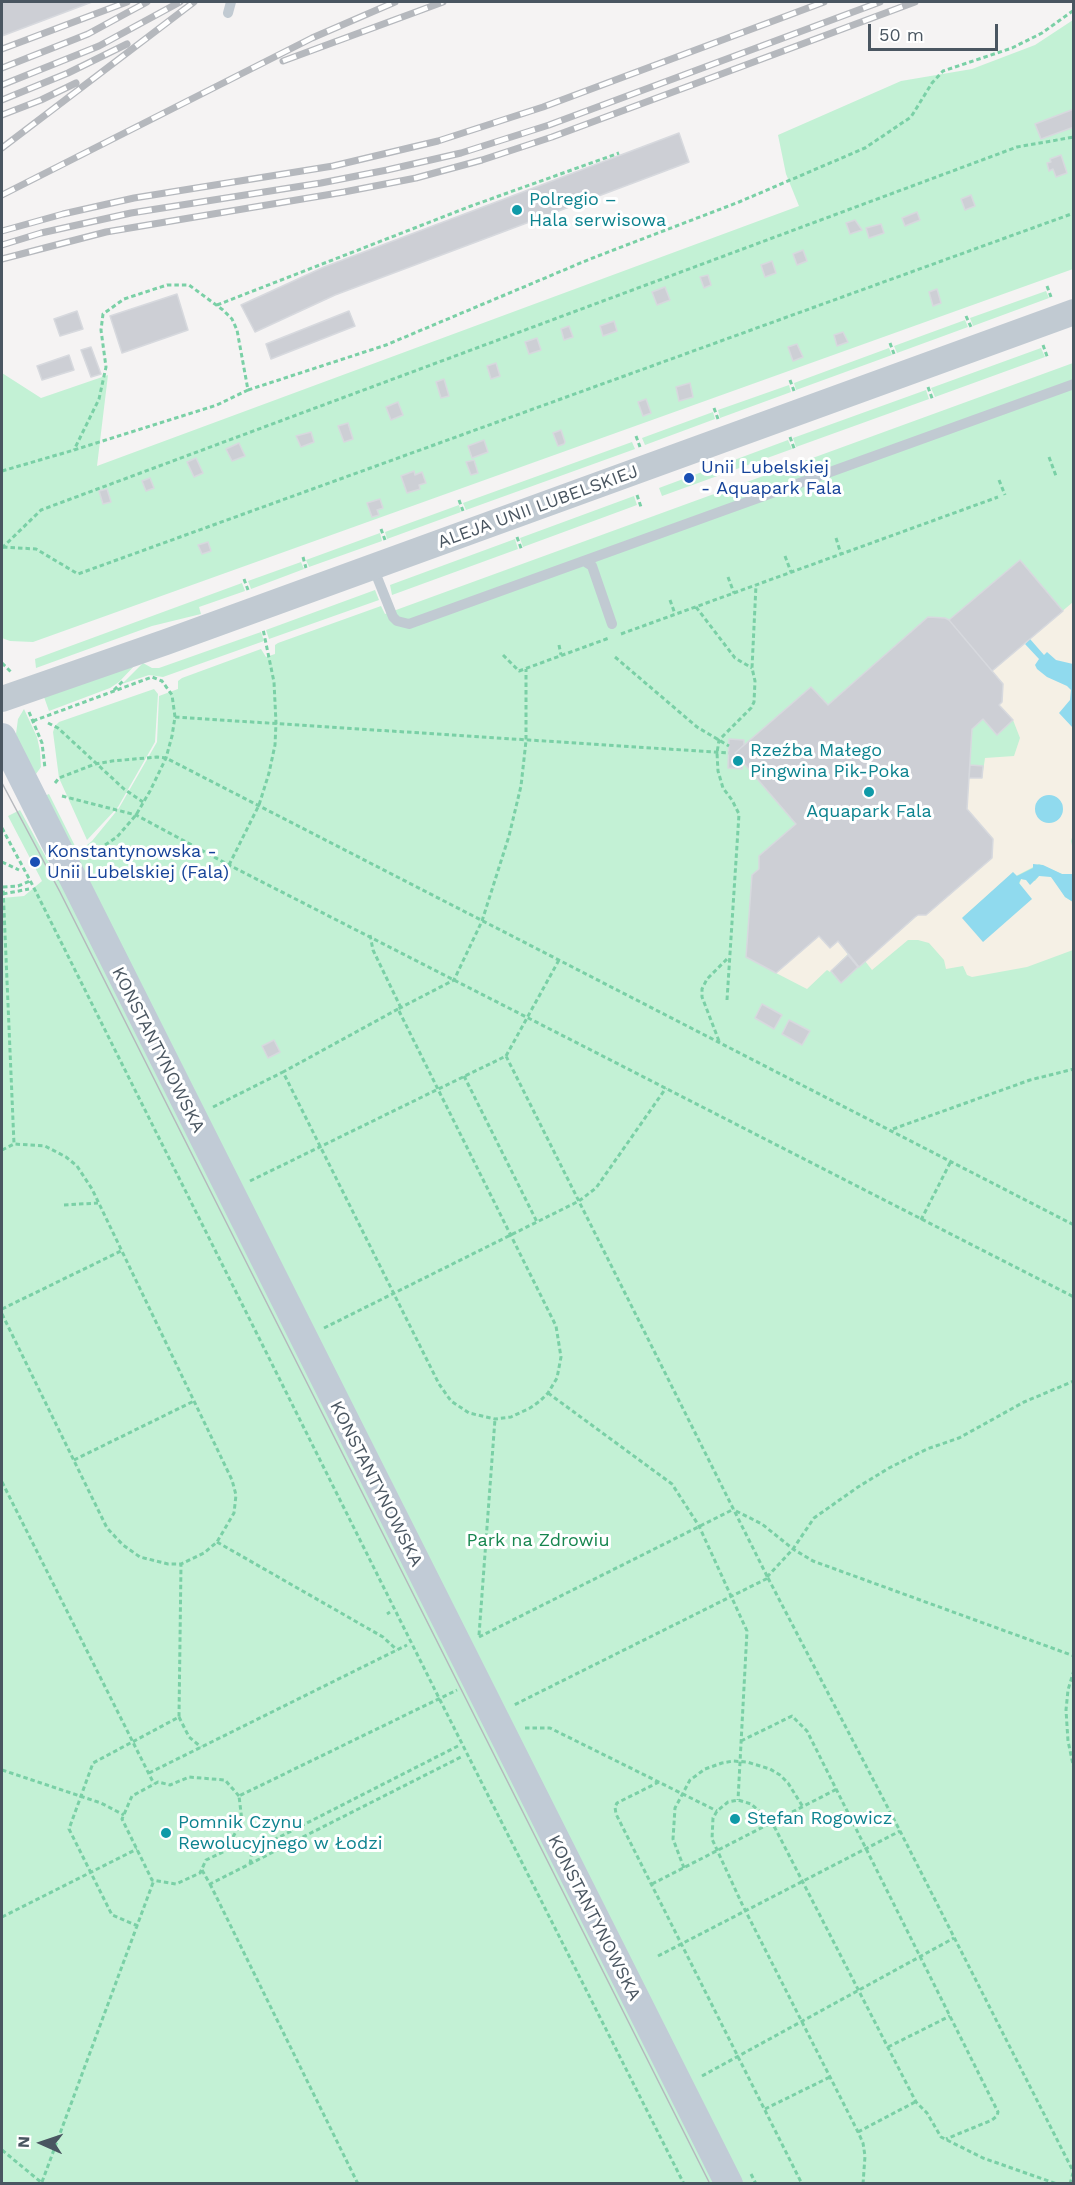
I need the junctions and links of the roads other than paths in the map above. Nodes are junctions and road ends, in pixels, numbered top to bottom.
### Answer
1 (1074, 312) edge
2 (1074, 384) edge
3 (584, 561) junction
4 (373, 567) junction
5 (612, 624) dead end
6 (14, 702) edge
7 (2, 737) edge
8 (2, 759) edge
9 (35, 778) junction
10 (729, 2184) edge

1 - 4 street, ALEJA UNII LUBELSKIEJ
2 - 3 lane
3 - 4 lane
3 - 5 lane
4 - 6 street, ALEJA UNII LUBELSKIEJ
7 - 9 main road, KONSTANTYNOWSKA
8 - 9 main road, KONSTANTYNOWSKA
9 - 10 main road, KONSTANTYNOWSKA

